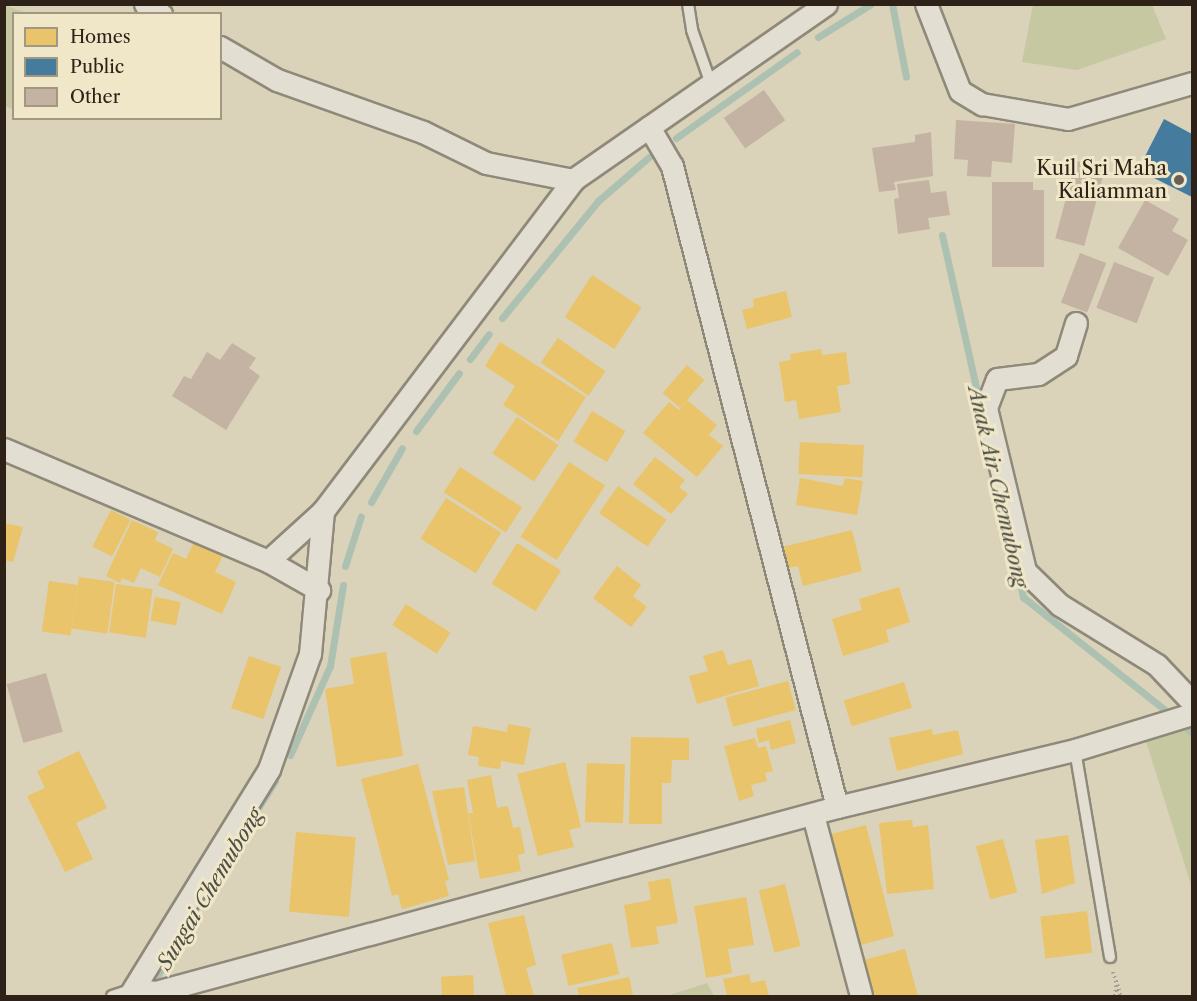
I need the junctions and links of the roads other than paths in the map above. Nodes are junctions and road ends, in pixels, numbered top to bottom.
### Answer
1 (688, 4) edge
2 (826, 4) edge
3 (926, 4) edge
4 (222, 48) edge
5 (1192, 83) edge
6 (711, 84) junction
7 (649, 127) junction
8 (573, 180) junction
9 (1076, 323) dead end
10 (4, 449) edge
11 (323, 511) junction
12 (268, 561) junction
13 (318, 590) junction
14 (1192, 702) edge
15 (1192, 714) edge
16 (1075, 750) junction
17 (837, 807) junction
18 (813, 815) junction
19 (1110, 957) road end
20 (139, 992) edge
21 (112, 996) edge
22 (861, 996) edge

1 - 6 lane
2 - 6 street
3 - 5 street
4 - 8 street
6 - 7 street
7 - 8 street
7 - 17 street
8 - 11 street
9 - 14 street
10 - 12 street
11 - 12 street
11 - 13 street
12 - 13 street
13 - 20 street
15 - 16 street
16 - 17 street
16 - 19 lane
17 - 18 street
18 - 20 street
18 - 22 street
20 - 21 lane

